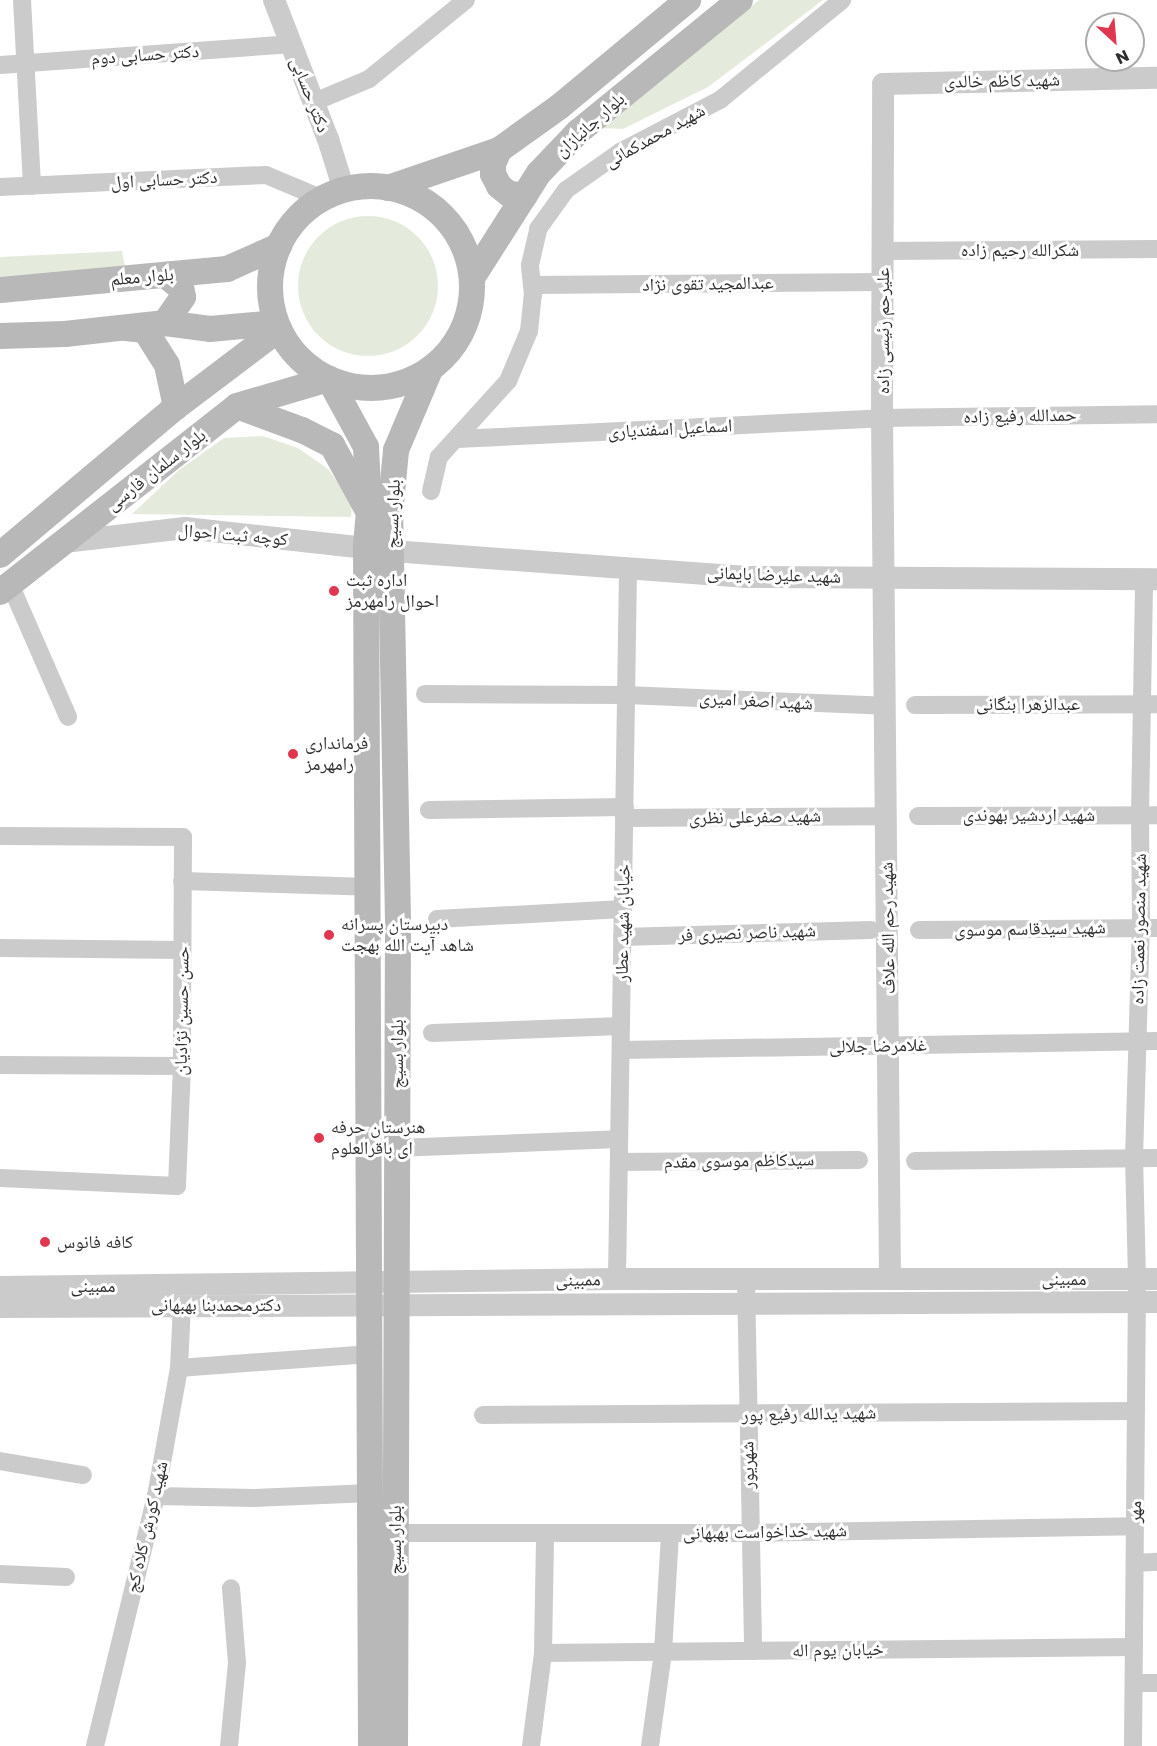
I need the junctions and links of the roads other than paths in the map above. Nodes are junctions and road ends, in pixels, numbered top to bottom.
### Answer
1 (22, 0) edge
2 (274, 0) edge
3 (466, 0) edge
4 (688, 0) edge
5 (740, 0) edge
6 (842, 0) edge
7 (290, 44) junction
8 (26, 63) junction
9 (0, 64) edge
10 (1157, 78) edge
11 (883, 84) joint
12 (314, 102) junction
13 (499, 150) junction
14 (32, 186) junction
15 (0, 187) edge
16 (388, 188) junction
17 (333, 195) junction
18 (525, 195) junction
19 (279, 246) junction
20 (1157, 249) edge
21 (883, 251) junction
22 (165, 275) junction
23 (472, 278) junction
24 (883, 282) junction
25 (532, 285) junction
26 (0, 290) edge
27 (165, 323) junction
28 (277, 326) junction
29 (120, 327) junction
30 (0, 336) edge
31 (429, 369) junction
32 (329, 380) junction
33 (237, 406) junction
34 (176, 407) junction
35 (1157, 414) edge
36 (882, 418) junction
37 (457, 439) junction
38 (366, 447) junction
39 (396, 450) junction
40 (431, 491) dead end
41 (369, 511) junction
42 (64, 542) junction
43 (366, 548) junction
44 (392, 551) junction
45 (0, 555) edge
46 (628, 567) junction
47 (884, 578) junction
48 (1151, 579) edge
49 (5, 588) edge
50 (425, 694) dead end
51 (626, 695) junction
52 (1149, 704) edge
53 (915, 705) dead end
54 (885, 706) junction
55 (68, 717) dead end
56 (429, 810) dead end
57 (625, 812) junction
58 (1148, 815) edge
59 (886, 816) junction
60 (918, 816) dead end
61 (0, 836) edge
62 (182, 881) junction
63 (369, 887) junction
64 (623, 909) junction
65 (437, 919) dead end
66 (1149, 928) edge
67 (871, 930) dead end
68 (919, 930) dead end
69 (622, 937) junction
70 (0, 948) edge
71 (182, 950) junction
72 (368, 956) junction
73 (397, 957) junction
74 (621, 1026) junction
75 (432, 1033) dead end
76 (1136, 1041) junction
77 (1157, 1041) edge
78 (889, 1046) junction
79 (621, 1050) junction
80 (0, 1065) edge
81 (182, 1066) junction
82 (618, 1139) junction
83 (397, 1148) junction
84 (1134, 1158) junction
85 (1157, 1158) edge
86 (860, 1160) dead end
87 (915, 1161) dead end
88 (619, 1162) junction
89 (0, 1178) edge
90 (617, 1279) junction
91 (746, 1279) junction
92 (890, 1279) junction
93 (1147, 1279) edge
94 (0, 1287) edge
95 (369, 1293) junction
96 (396, 1293) junction
97 (1147, 1302) edge
98 (747, 1303) junction
99 (182, 1305) junction
100 (0, 1307) edge
101 (370, 1354) junction
102 (179, 1368) junction
103 (1136, 1411) junction
104 (483, 1415) dead end
105 (748, 1415) junction
106 (0, 1461) edge
107 (83, 1475) dead end
108 (370, 1493) junction
109 (156, 1496) junction
110 (1135, 1526) junction
111 (395, 1533) junction
112 (670, 1533) junction
113 (749, 1533) junction
114 (545, 1534) junction
115 (1157, 1562) edge
116 (1135, 1563) junction
117 (0, 1574) edge
118 (66, 1577) dead end
119 (231, 1588) dead end
120 (1134, 1647) junction
121 (753, 1651) junction
122 (663, 1652) junction
123 (543, 1653) junction
124 (1134, 1683) junction
125 (1157, 1683) edge
126 (95, 1746) edge
127 (229, 1746) edge
128 (371, 1746) edge
129 (395, 1746) edge
130 (531, 1746) edge
131 (650, 1746) edge
132 (1133, 1746) edge

1 - 8 street
2 - 7 street, دکتر حسابی
3 - 12 street
4 - 13 main road, بلوار جانبازان
5 - 18 main road, بلوار جانبازان
6 - 25 street, شهید محمدکمائی
7 - 8 street, دکتر حسابی دوم
7 - 12 street, دکتر حسابی
8 - 9 street, دکتر حسابی دوم
8 - 14 street
10 - 11 street, شهید کاظم خالدی
11 - 21 street, علیرحم رئیسی زاده
12 - 17 street, دکتر حسابی
13 - 16 main road, بلوار جانبازان
13 - 18 main road
14 - 15 street, دکتر حسابی اول
14 - 17 street, دکتر حسابی اول
16 - 17 main road
16 - 23 main road
17 - 19 main road
18 - 23 main road, بلوار جانبازان
19 - 22 main road, بلوار معلم
19 - 28 main road
20 - 21 street, شکرالله رحیم زاده
21 - 24 street, علیرحم رئیسی زاده
22 - 26 main road, بلوار معلم
22 - 27 main road
23 - 31 main road
24 - 25 street, عبدالمجید تقوی نژاد
24 - 36 street, علیرحم رئیسی زاده
25 - 37 street, شهید محمدکمائی
27 - 28 main road
27 - 29 main road
28 - 32 main road
28 - 34 main road, بلوار سلمان فارسی
29 - 30 main road
29 - 34 main road
31 - 32 main road
31 - 39 main road, بلوار بسیج
32 - 33 main road, بلوار سلمان فارسی
32 - 38 main road, بلوار بسیج
33 - 41 main road
33 - 42 main road, بلوار سلمان فارسی
34 - 45 main road, بلوار سلمان فارسی
35 - 36 street, حمدالله رفیع زاده
36 - 37 street, اسماعیل اسفندیاری
36 - 47 street, علیرحم رئیسی زاده
37 - 40 street, شهید محمدکمائی
38 - 39 main road
38 - 41 main road, بلوار بسیج
39 - 44 main road, بلوار بسیج
41 - 43 main road, بلوار بسیج
42 - 43 street, کوچه ثبت احوال
42 - 49 main road, بلوار سلمان فارسی
43 - 63 main road, بلوار بسیج
44 - 46 street, شهید علیرضا بایمانی
44 - 73 main road, بلوار بسیج
46 - 47 street, شهید علیرضا بایمانی
46 - 51 street, خیابان شهید عطار
47 - 48 street, شهید علیرضا بایمانی
47 - 54 street, شهید رحم الله علاف
48 - 52 street, شهید منصور نعمت زاده
49 - 55 street
50 - 51 street, شهید اصغر امیری
51 - 54 street, شهید اصغر امیری
51 - 57 street, خیابان شهید عطار
52 - 53 street, عبدالزهرا بنگانی
52 - 58 street, شهید منصور نعمت زاده
54 - 59 street, شهید رحم الله علاف
56 - 57 street, شهید صفرعلی نظری
57 - 59 street, شهید صفرعلی نظری
57 - 64 street, خیابان شهید عطار
58 - 60 street, شهید اردشیر بهوندی
58 - 66 street, شهید منصور نعمت زاده
59 - 78 street, شهید رحم الله علاف
61 - 62 street, حسن حسین نژادیان
62 - 63 street
62 - 71 street, حسن حسین نژادیان
63 - 72 main road, بلوار بسیج
64 - 65 street
64 - 69 street, خیابان شهید عطار
66 - 68 street, شهید سیدقاسم موسوی
66 - 76 street, شهید منصور نعمت زاده
67 - 69 street, شهید ناصر نصیری فر
69 - 74 street, خیابان شهید عطار
70 - 71 street
71 - 81 street, حسن حسین نژادیان
72 - 73 main road
72 - 95 main road, بلوار بسیج
73 - 83 main road, بلوار بسیج
74 - 75 street
74 - 79 street, خیابان شهید عطار
76 - 77 street, غلامرضا جلالی
76 - 78 street, غلامرضا جلالی
76 - 84 street, شهید منصور نعمت زاده
78 - 79 street, غلامرضا جلالی
78 - 92 street, شهید رحم الله علاف
79 - 82 street, خیابان شهید عطار
80 - 81 street
81 - 89 street, حسن حسین نژادیان
82 - 83 street
82 - 88 street, خیابان شهید عطار
83 - 96 main road, بلوار بسیج
84 - 85 street
84 - 87 street
84 - 93 street, شهید منصور نعمت زاده
86 - 88 street, سیدکاظم موسوی مقدم
88 - 90 street, خیابان شهید عطار
90 - 91 street, ممبینی
90 - 96 street, ممبینی
91 - 92 street, ممبینی
91 - 98 street, شهریور
92 - 93 street, ممبینی
93 - 97 street, مهر
94 - 95 street, ممبینی
95 - 96 street, دکترمحمدبنا بهبهانی
95 - 99 street, دکترمحمدبنا بهبهانی
95 - 101 main road, بلوار بسیج
96 - 98 street, ممبینی
96 - 111 main road, بلوار بسیج
97 - 98 street, ممبینی
97 - 103 street, مهر
98 - 105 street, شهریور
99 - 100 street, دکترمحمدبنا بهبهانی
99 - 102 street, شهید کورش کلاه کج
101 - 102 street
101 - 108 main road, بلوار بسیج
102 - 109 street, شهید کورش کلاه کج
103 - 105 street, شهید یدالله رفیع پور
103 - 110 street, مهر
104 - 105 street, شهید یدالله رفیع پور
105 - 113 street, شهریور
106 - 107 street
108 - 109 street
108 - 128 main road, بلوار بسیج
109 - 126 street, شهید کورش کلاه کج
110 - 113 street, شهید خداخواست بهبهانی
110 - 116 street, مهر
111 - 114 street, شهید خداخواست بهبهانی
111 - 129 main road, بلوار بسیج
112 - 113 street, شهید خداخواست بهبهانی
112 - 114 street, شهید خداخواست بهبهانی
112 - 122 street
113 - 121 street, شهریور
114 - 123 street
115 - 116 street
116 - 120 street, مهر
117 - 118 street
119 - 127 street
120 - 121 street, خیابان یوم اله
120 - 124 street, مهر
121 - 122 street, خیابان یوم اله
122 - 123 street, خیابان یوم اله
122 - 131 street
123 - 130 street
124 - 125 street
124 - 132 street, مهر

